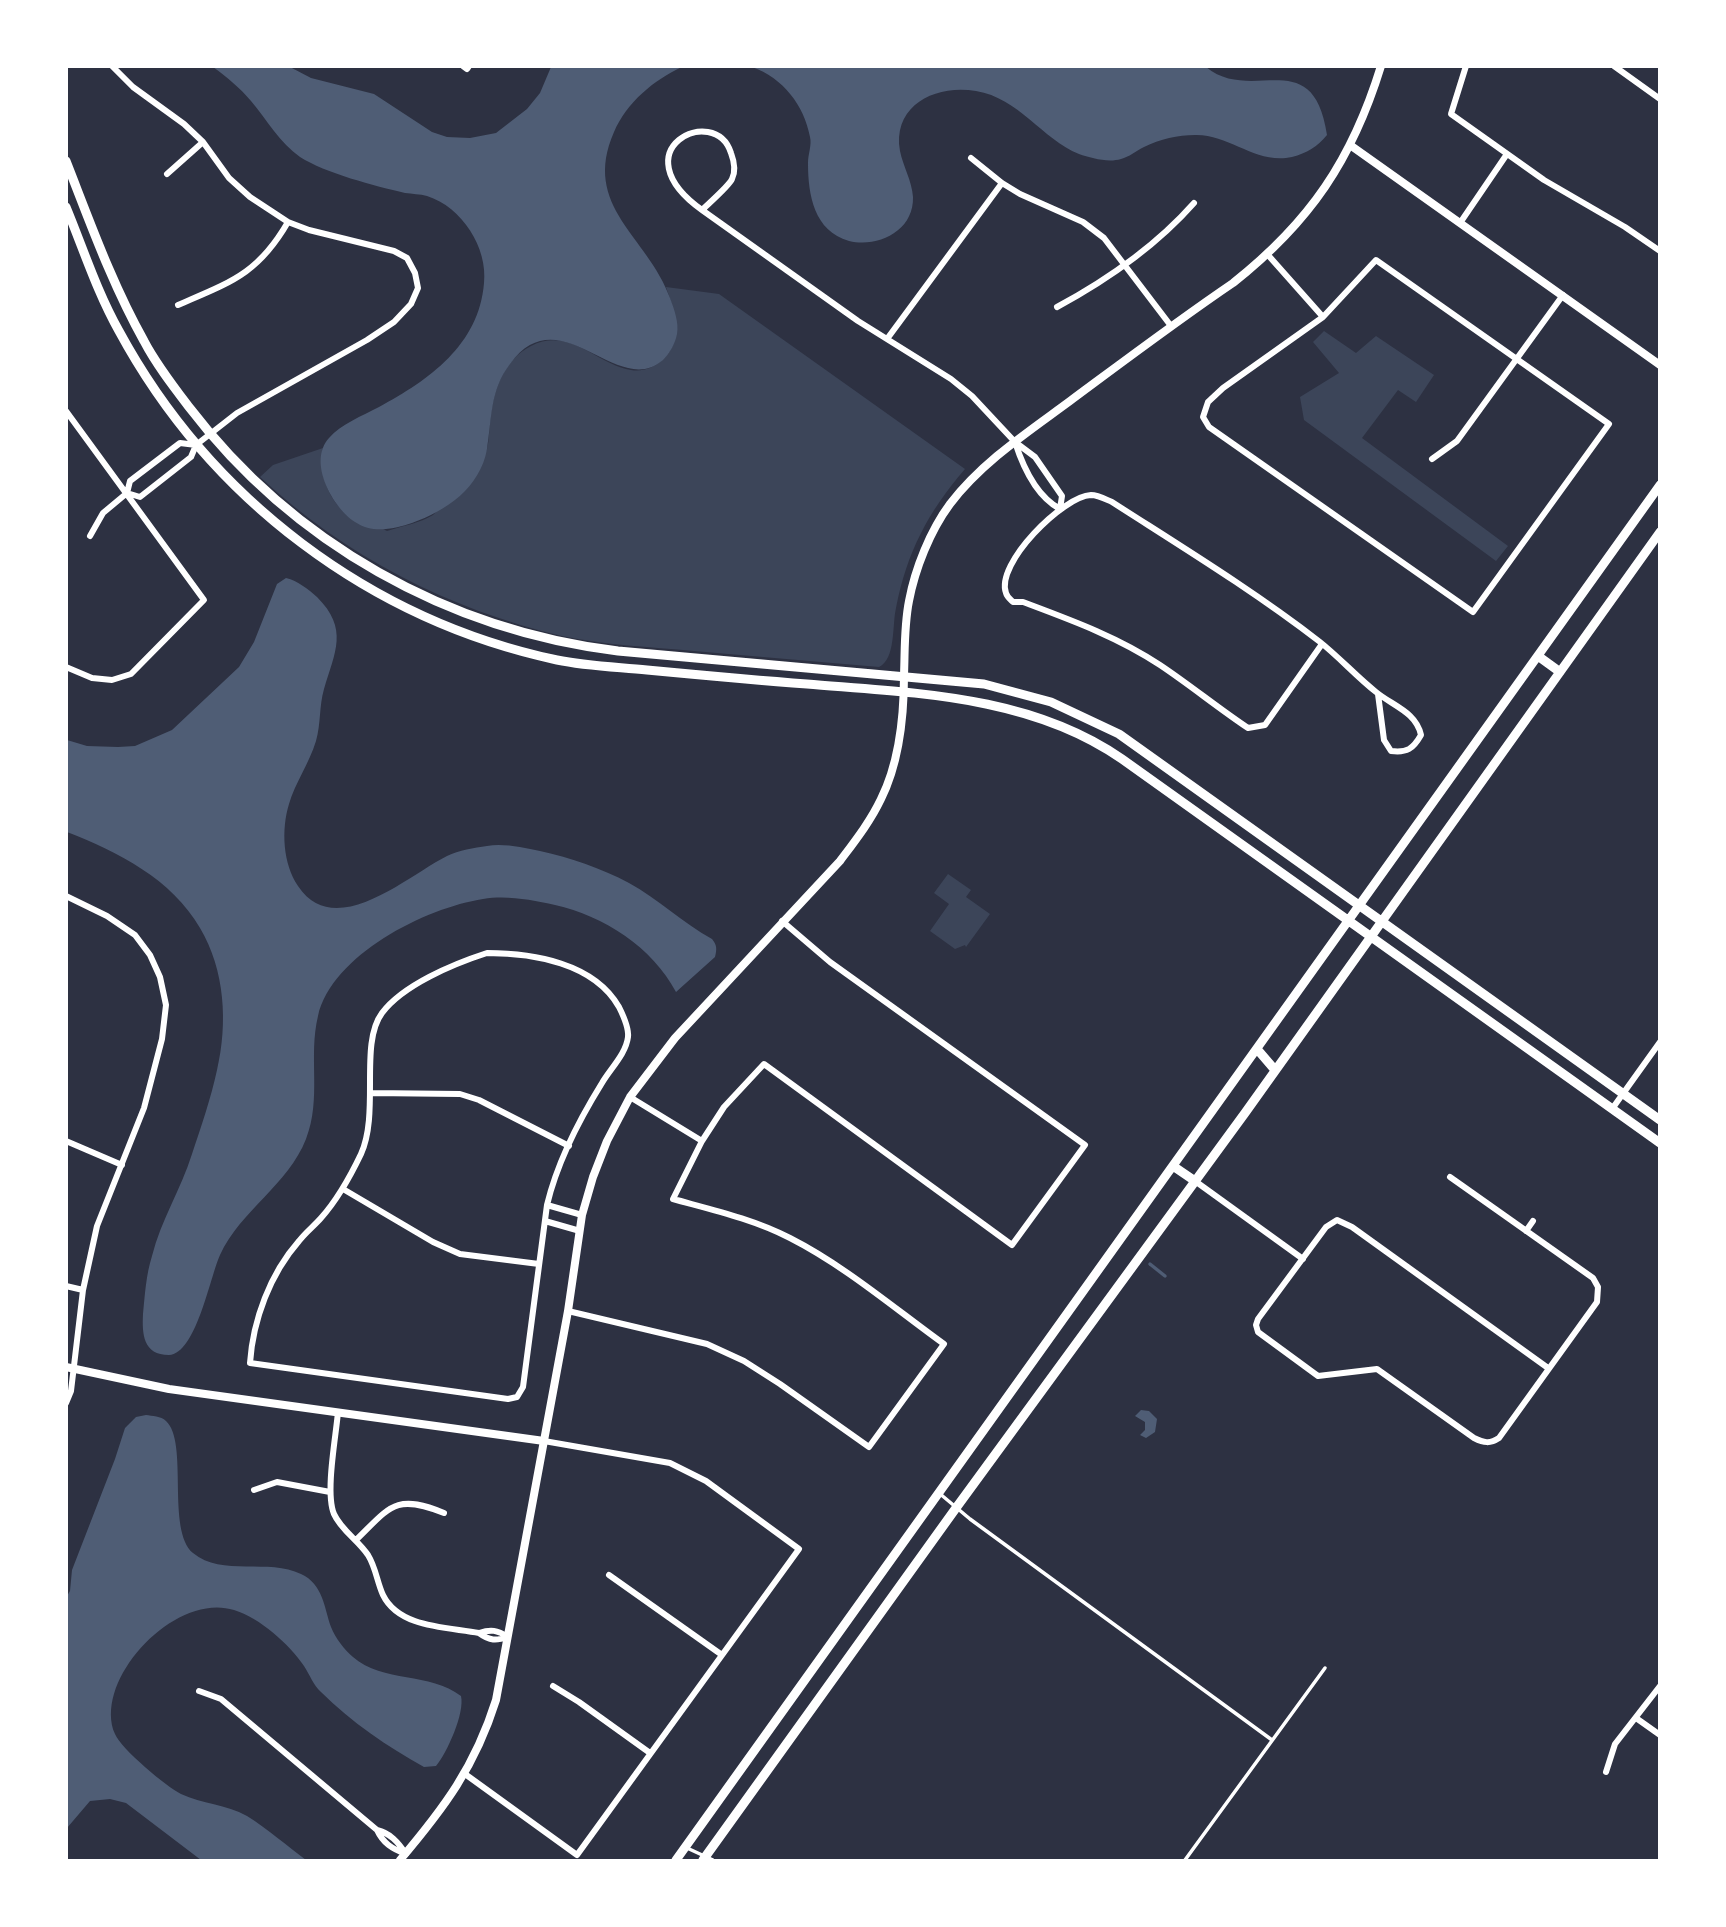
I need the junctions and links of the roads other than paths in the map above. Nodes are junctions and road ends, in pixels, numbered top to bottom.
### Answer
1 (112, 66) edge
2 (463, 66) edge
3 (469, 66) edge
4 (1381, 66) edge
5 (1466, 66) edge
6 (1614, 66) edge
7 (1660, 99) edge
8 (203, 142) junction
9 (1350, 145) junction
10 (1507, 154) junction
11 (971, 158) dead end
12 (66, 161) edge
13 (167, 174) dead end
14 (1002, 183) junction
15 (1194, 203) dead end
16 (66, 207) edge
17 (702, 211) junction
18 (288, 222) junction
19 (1460, 223) junction
20 (1660, 251) edge
21 (1268, 255) junction
22 (1125, 263) junction
23 (1563, 295) junction
24 (178, 304) dead end
25 (1057, 307) dead end
26 (1324, 317) junction
27 (1171, 326) junction
28 (887, 339) junction
29 (1517, 359) junction
30 (1660, 365) edge
31 (66, 411) edge
32 (210, 435) junction
33 (1015, 442) junction
34 (196, 445) junction
35 (1432, 459) dead end
36 (1660, 485) edge
37 (127, 494) junction
38 (1060, 509) junction
39 (1660, 532) edge
40 (90, 536) dead end
41 (1322, 644) junction
42 (1538, 656) junction
43 (66, 667) edge
44 (1560, 672) junction
45 (905, 677) junction
46 (903, 692) junction
47 (1378, 694) junction
48 (1132, 743) junction
49 (1122, 759) junction
50 (66, 896) edge
51 (1360, 905) junction
52 (1349, 920) junction
53 (782, 921) junction
54 (1381, 921) junction
55 (1371, 936) junction
56 (1660, 1042) edge
57 (1257, 1049) junction
58 (1275, 1070) junction
59 (372, 1093) junction
60 (1622, 1094) junction
61 (630, 1097) junction
62 (1612, 1109) junction
63 (1660, 1120) edge
64 (66, 1141) edge
65 (702, 1141) junction
66 (1660, 1143) edge
67 (569, 1146) junction
68 (122, 1165) junction
69 (1173, 1166) junction
70 (1450, 1177) dead end
71 (1195, 1181) junction
72 (343, 1189) junction
73 (547, 1205) junction
74 (582, 1215) junction
75 (545, 1221) junction
76 (1534, 1221) dead end
77 (580, 1231) junction
78 (1526, 1231) junction
79 (1303, 1259) junction
80 (539, 1264) junction
81 (66, 1286) edge
82 (83, 1290) junction
83 (568, 1311) junction
84 (70, 1368) edge
85 (1548, 1368) junction
86 (66, 1403) edge
87 (338, 1412) junction
88 (544, 1441) junction
89 (254, 1490) dead end
90 (330, 1492) junction
91 (939, 1493) junction
92 (956, 1508) junction
93 (444, 1513) dead end
94 (356, 1540) junction
95 (609, 1575) dead end
96 (508, 1637) junction
97 (722, 1655) junction
98 (1325, 1668) dead end
99 (552, 1686) dead end
100 (1660, 1686) edge
101 (199, 1691) dead end
102 (1636, 1718) junction
103 (1660, 1735) edge
104 (1272, 1740) junction
105 (650, 1753) junction
106 (1605, 1772) dead end
107 (465, 1774) junction
108 (685, 1847) junction
109 (403, 1857) edge
110 (707, 1859) edge
111 (676, 1860) edge
112 (1185, 1860) edge

1 - 8 street
2 - 3 street
4 - 9 street
5 - 10 street
6 - 7 street
8 - 13 street
8 - 18 street
9 - 19 street
9 - 21 street
10 - 19 street
10 - 20 street
11 - 14 street
12 - 32 main road
14 - 22 street
14 - 28 street
15 - 22 street
16 - 34 main road
17 - 17 street
17 - 28 street
18 - 24 street
18 - 32 street
19 - 23 street
21 - 26 street
21 - 27 street
22 - 25 street
22 - 27 street
23 - 29 street
23 - 30 street
26 - 29 street
26 - 29 street
27 - 33 street
28 - 33 street
29 - 35 street
31 - 37 street
32 - 34 street
32 - 45 main road
33 - 38 street
33 - 38 street
33 - 45 street
34 - 37 street
34 - 37 street
34 - 46 main road
36 - 42 main road
37 - 40 street
37 - 43 street
38 - 41 street
38 - 41 street
39 - 44 main road
41 - 47 street
42 - 44 main road
42 - 51 main road
44 - 54 main road
45 - 46 street
45 - 48 main road
46 - 49 main road
46 - 53 street
47 - 47 street
48 - 49 main road
48 - 51 main road
49 - 52 main road
50 - 68 street
51 - 52 main road
51 - 54 main road
52 - 55 main road
52 - 57 main road
53 - 61 street
53 - 65 street
54 - 55 main road
54 - 60 main road
55 - 58 main road
55 - 62 main road
56 - 60 street
57 - 58 main road
57 - 69 main road
58 - 71 main road
59 - 67 street
59 - 67 street
59 - 72 street
60 - 62 street
60 - 63 main road
61 - 65 street
61 - 74 street
62 - 66 main road
64 - 68 street
65 - 83 street
67 - 73 street
68 - 82 street
69 - 71 main road
69 - 91 main road
70 - 78 street
71 - 79 street
71 - 92 main road
72 - 80 street
72 - 80 street
73 - 74 street
73 - 75 street
74 - 77 street
75 - 77 street
75 - 80 street
76 - 78 street
77 - 83 street
78 - 85 street
79 - 85 street
79 - 85 street
81 - 82 street
82 - 84 street
83 - 88 street
84 - 86 street
84 - 87 street
87 - 88 street
87 - 90 street
88 - 96 street
88 - 97 street
89 - 90 street
90 - 94 street
91 - 92 lane
91 - 108 main road
92 - 104 lane
92 - 110 main road
93 - 94 street
94 - 96 street
95 - 97 street
96 - 107 street
97 - 105 street
98 - 104 lane
99 - 105 street
100 - 102 street
101 - 109 street
102 - 103 street
102 - 106 street
104 - 112 lane
105 - 107 street
107 - 109 street
108 - 110 lane
108 - 111 main road

